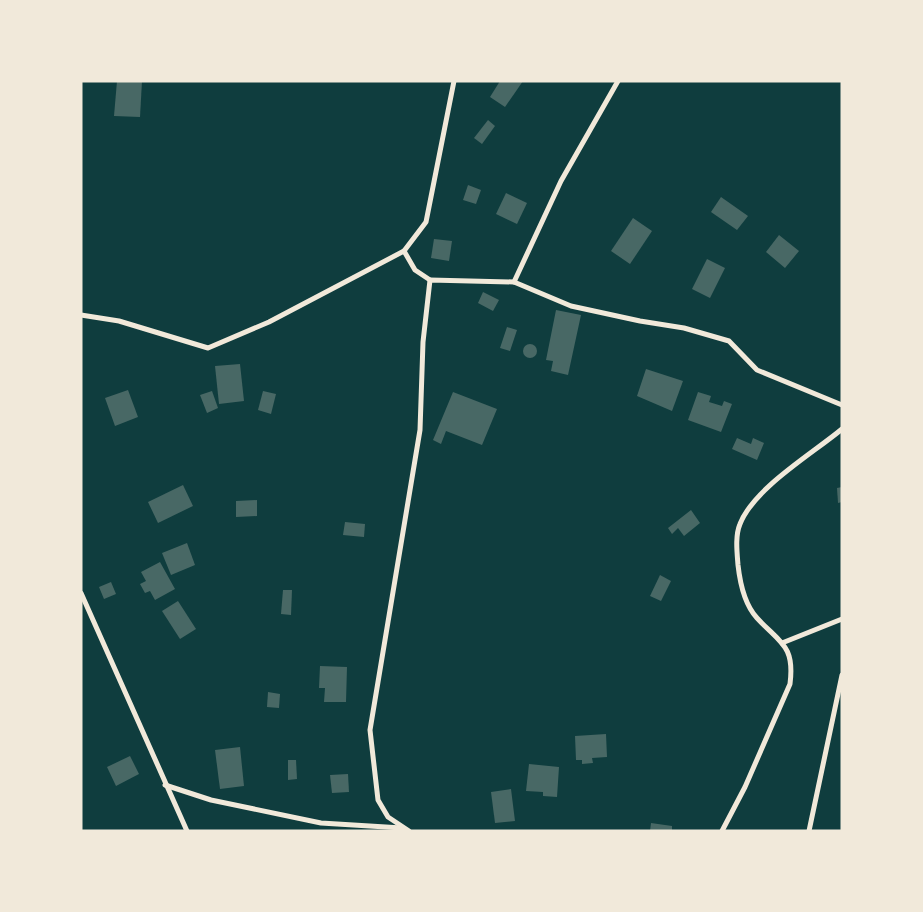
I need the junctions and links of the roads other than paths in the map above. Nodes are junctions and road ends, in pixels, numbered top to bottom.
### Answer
1 (454, 81) edge
2 (618, 81) edge
3 (404, 251) junction
4 (430, 280) junction
5 (514, 282) junction
6 (81, 315) edge
7 (842, 405) edge
8 (842, 429) edge
9 (81, 593) edge
10 (842, 619) edge
11 (782, 643) junction
12 (842, 675) edge
13 (165, 785) junction
14 (403, 828) junction
15 (187, 831) edge
16 (409, 831) edge
17 (722, 831) edge
18 (809, 831) edge

1 - 3 street
2 - 5 street
3 - 4 street
3 - 6 street
4 - 5 street
4 - 14 street
5 - 7 street
8 - 11 street
9 - 13 street
10 - 11 street
11 - 17 street
12 - 18 street
13 - 14 street
13 - 15 street
14 - 16 street

